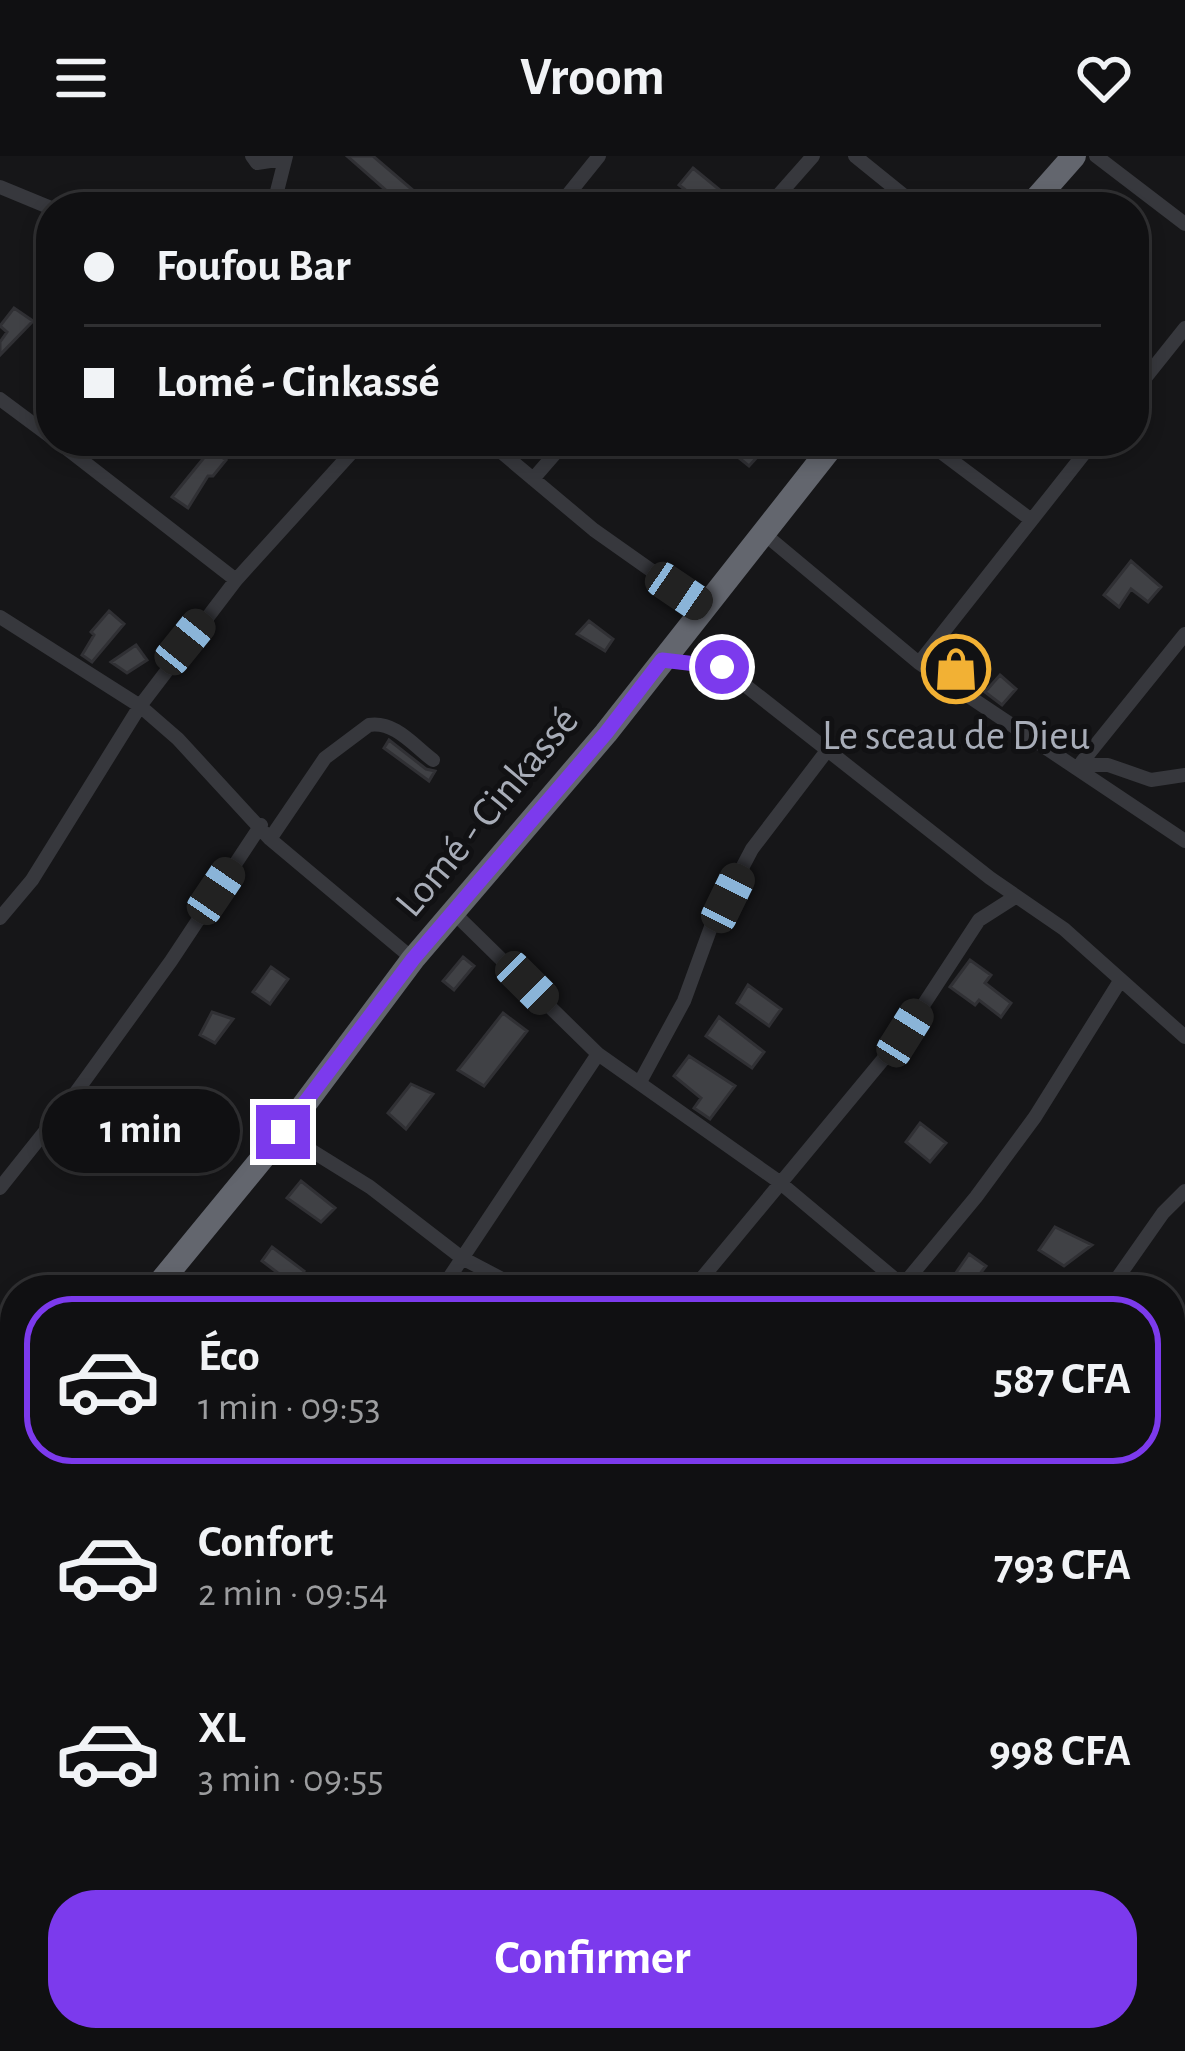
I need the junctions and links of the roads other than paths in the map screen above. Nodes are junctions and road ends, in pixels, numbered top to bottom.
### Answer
1 (252, 156) edge
2 (599, 156) edge
3 (813, 156) edge
4 (855, 156) edge
5 (1074, 156) edge
6 (1096, 156) edge
7 (285, 157) edge
8 (1, 190) edge
9 (277, 192) edge
10 (570, 192) edge
11 (781, 192) edge
12 (899, 192) edge
13 (1042, 192) edge
14 (1143, 192) edge
15 (1149, 196) edge
16 (36, 203) edge
17 (1185, 224) edge
18 (1185, 328) edge
19 (1149, 373) edge
20 (0, 399) edge
21 (36, 426) edge
22 (76, 456) edge
23 (348, 456) edge
24 (506, 456) edge
25 (553, 456) edge
26 (824, 456) edge
27 (946, 456) edge
28 (1082, 456) edge
29 (533, 478) junction
30 (1030, 519) junction
31 (762, 532) junction
32 (236, 580) junction
33 (703, 608) junction
34 (0, 617) edge
35 (1185, 634) edge
36 (662, 660) junction
37 (919, 663) junction
38 (140, 706) junction
39 (826, 752) junction
40 (433, 760) dead end
41 (1080, 766) junction
42 (1185, 775) edge
43 (261, 825) junction
44 (271, 839) junction
45 (1185, 841) edge
46 (1015, 897) junction
47 (454, 913) junction
48 (0, 918) edge
49 (413, 959) junction
50 (1120, 981) junction
51 (1185, 1037) edge
52 (598, 1054) junction
53 (640, 1082) junction
54 (283, 1132) junction
55 (778, 1181) junction
56 (0, 1188) edge
57 (1185, 1190) edge
58 (462, 1258) junction
59 (166, 1275) edge
60 (451, 1275) edge
61 (494, 1275) edge
62 (704, 1275) edge
63 (887, 1275) edge
64 (914, 1275) edge
65 (1120, 1275) edge

1 - 7 street
2 - 10 street
3 - 11 street
4 - 12 street
5 - 13 highway
6 - 14 street
7 - 9 street
8 - 16 street
15 - 17 street
18 - 19 street
20 - 21 street
22 - 32 street
23 - 32 street
24 - 29 street
25 - 29 street
26 - 31 highway, Lomé - Cinkassé
27 - 30 street
28 - 30 street
29 - 33 street
30 - 37 street
31 - 33 highway, Lomé - Cinkassé
31 - 37 street
32 - 38 street
33 - 36 highway, Lomé - Cinkassé
34 - 38 street
35 - 41 street
36 - 39 street
36 - 47 highway, Lomé - Cinkassé
37 - 41 street
38 - 43 street
38 - 48 street
39 - 46 street
39 - 53 street
40 - 44 street
41 - 42 street
41 - 45 street
43 - 44 street
43 - 56 street
44 - 49 street
46 - 50 street
46 - 55 street
47 - 49 highway, Lomé - Cinkassé
47 - 52 street
49 - 54 highway, Lomé - Cinkassé
50 - 51 street
50 - 64 street
52 - 53 street
52 - 58 street
53 - 55 street
54 - 58 street
54 - 59 highway, Lomé - Cinkassé
55 - 62 street
55 - 63 street
57 - 65 street
58 - 60 street
58 - 61 street

